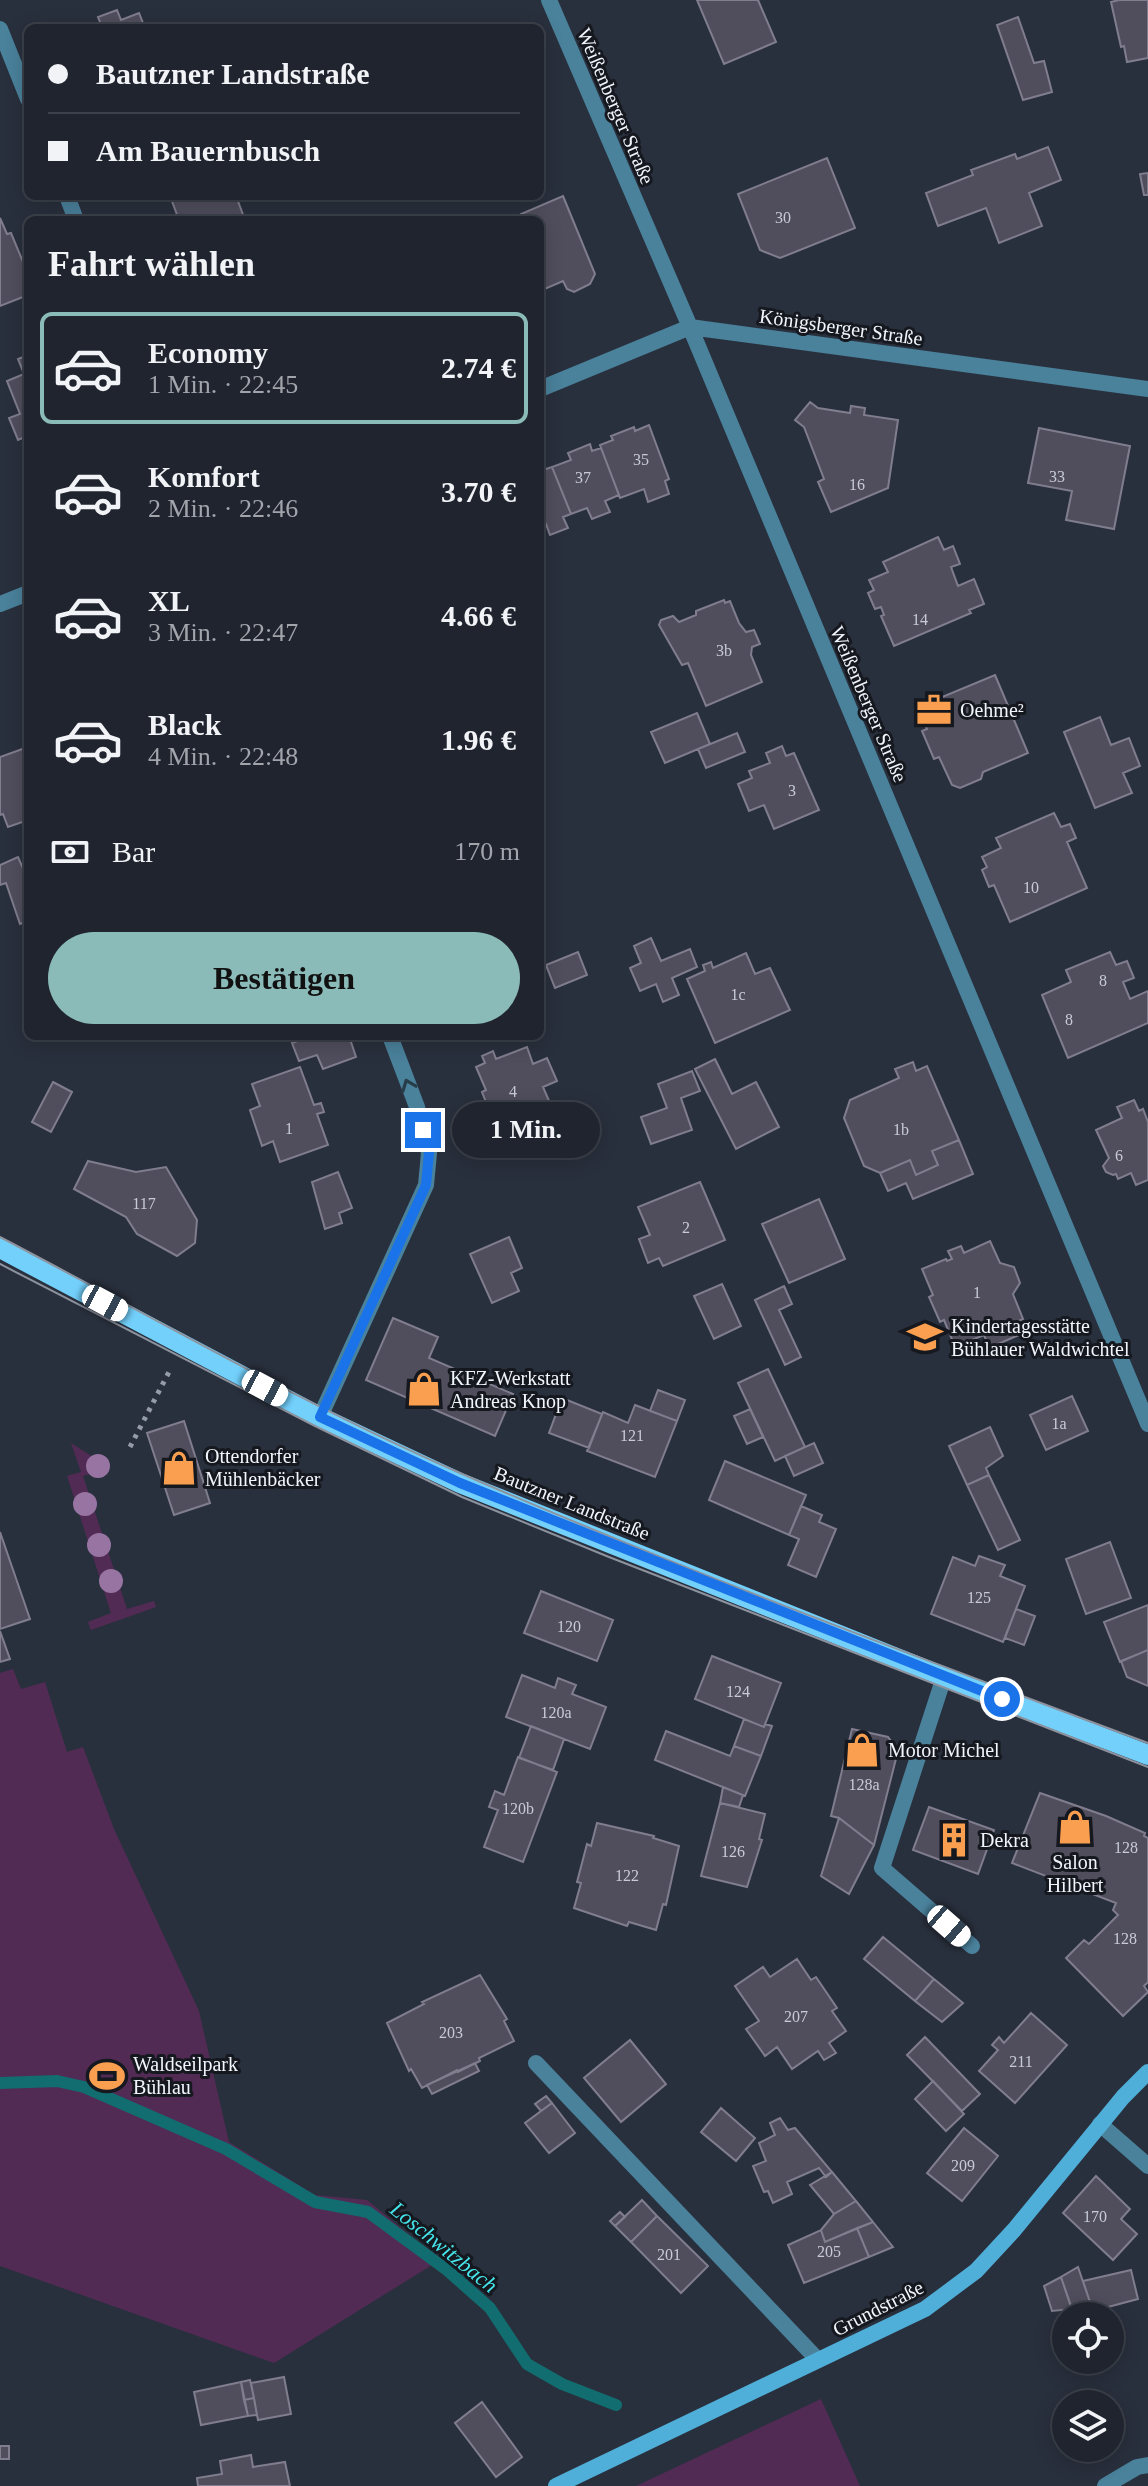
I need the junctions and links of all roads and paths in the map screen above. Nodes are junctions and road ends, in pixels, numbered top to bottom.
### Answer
1 (549, 0) edge
2 (0, 29) edge
3 (24, 89) edge
4 (690, 327) junction
5 (544, 387) edge
6 (1148, 389) edge
7 (24, 595) edge
8 (0, 604) edge
9 (392, 1040) edge
10 (0, 1248) edge
11 (182, 1344) junction
12 (320, 1417) junction
13 (1148, 1424) edge
14 (130, 1447) dead end
15 (944, 1677) junction
16 (1148, 1755) edge
17 (972, 1946) dead end
18 (536, 2063) dead end
19 (1148, 2072) edge
20 (1100, 2124) junction
21 (1148, 2166) edge
22 (818, 2360) junction
23 (1148, 2465) edge
24 (556, 2486) edge
25 (1105, 2486) edge

1 - 4 street, Weißenberger Straße
2 - 3 street
4 - 5 street
4 - 6 street, Königsberger Straße
4 - 13 street, Weißenberger Straße
7 - 8 street
12 -> 9 street
10 - 11 main road, Bautzner Landstraße
11 - 12 main road, Bautzner Landstraße
11 - 14 path
12 - 15 main road, Bautzner Landstraße
15 - 16 main road, Bautzner Landstraße
15 - 17 street
18 - 22 street
19 - 20 main road, Grundstraße
20 - 21 street
20 - 22 main road, Grundstraße
22 - 24 main road, Grundstraße
23 - 25 street

